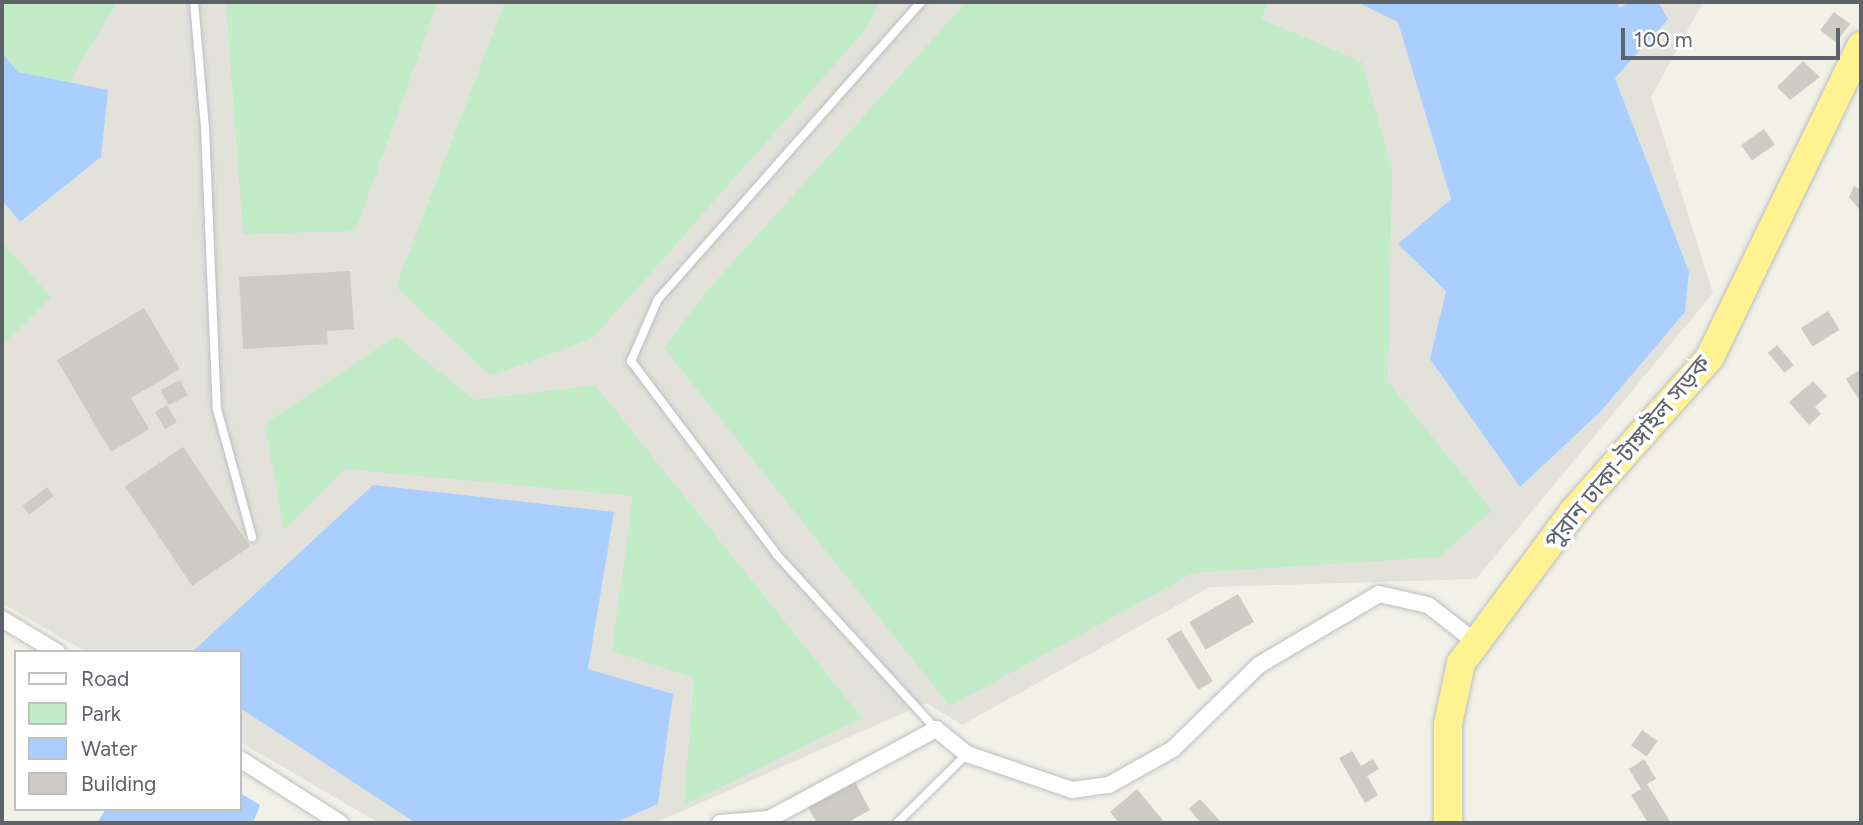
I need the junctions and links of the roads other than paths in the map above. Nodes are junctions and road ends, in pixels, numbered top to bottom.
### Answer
1 (194, 2) edge
2 (921, 2) edge
3 (1861, 46) edge
4 (252, 537) dead end
5 (2, 619) edge
6 (1473, 640) junction
7 (54, 650) edge
8 (936, 729) junction
9 (967, 754) junction
10 (242, 760) edge
11 (340, 823) edge
12 (720, 823) edge
13 (897, 823) edge
14 (1448, 823) edge

1 - 4 lane
2 - 8 lane
3 - 6 highway, পুরান ঢাকা-টাঙ্গাইল সড়ক
5 - 7 street
6 - 9 street
6 - 14 highway, পুরান ঢাকা-টাঙ্গাইল সড়ক
8 - 9 street
8 - 12 street
9 - 13 lane
10 - 11 street

